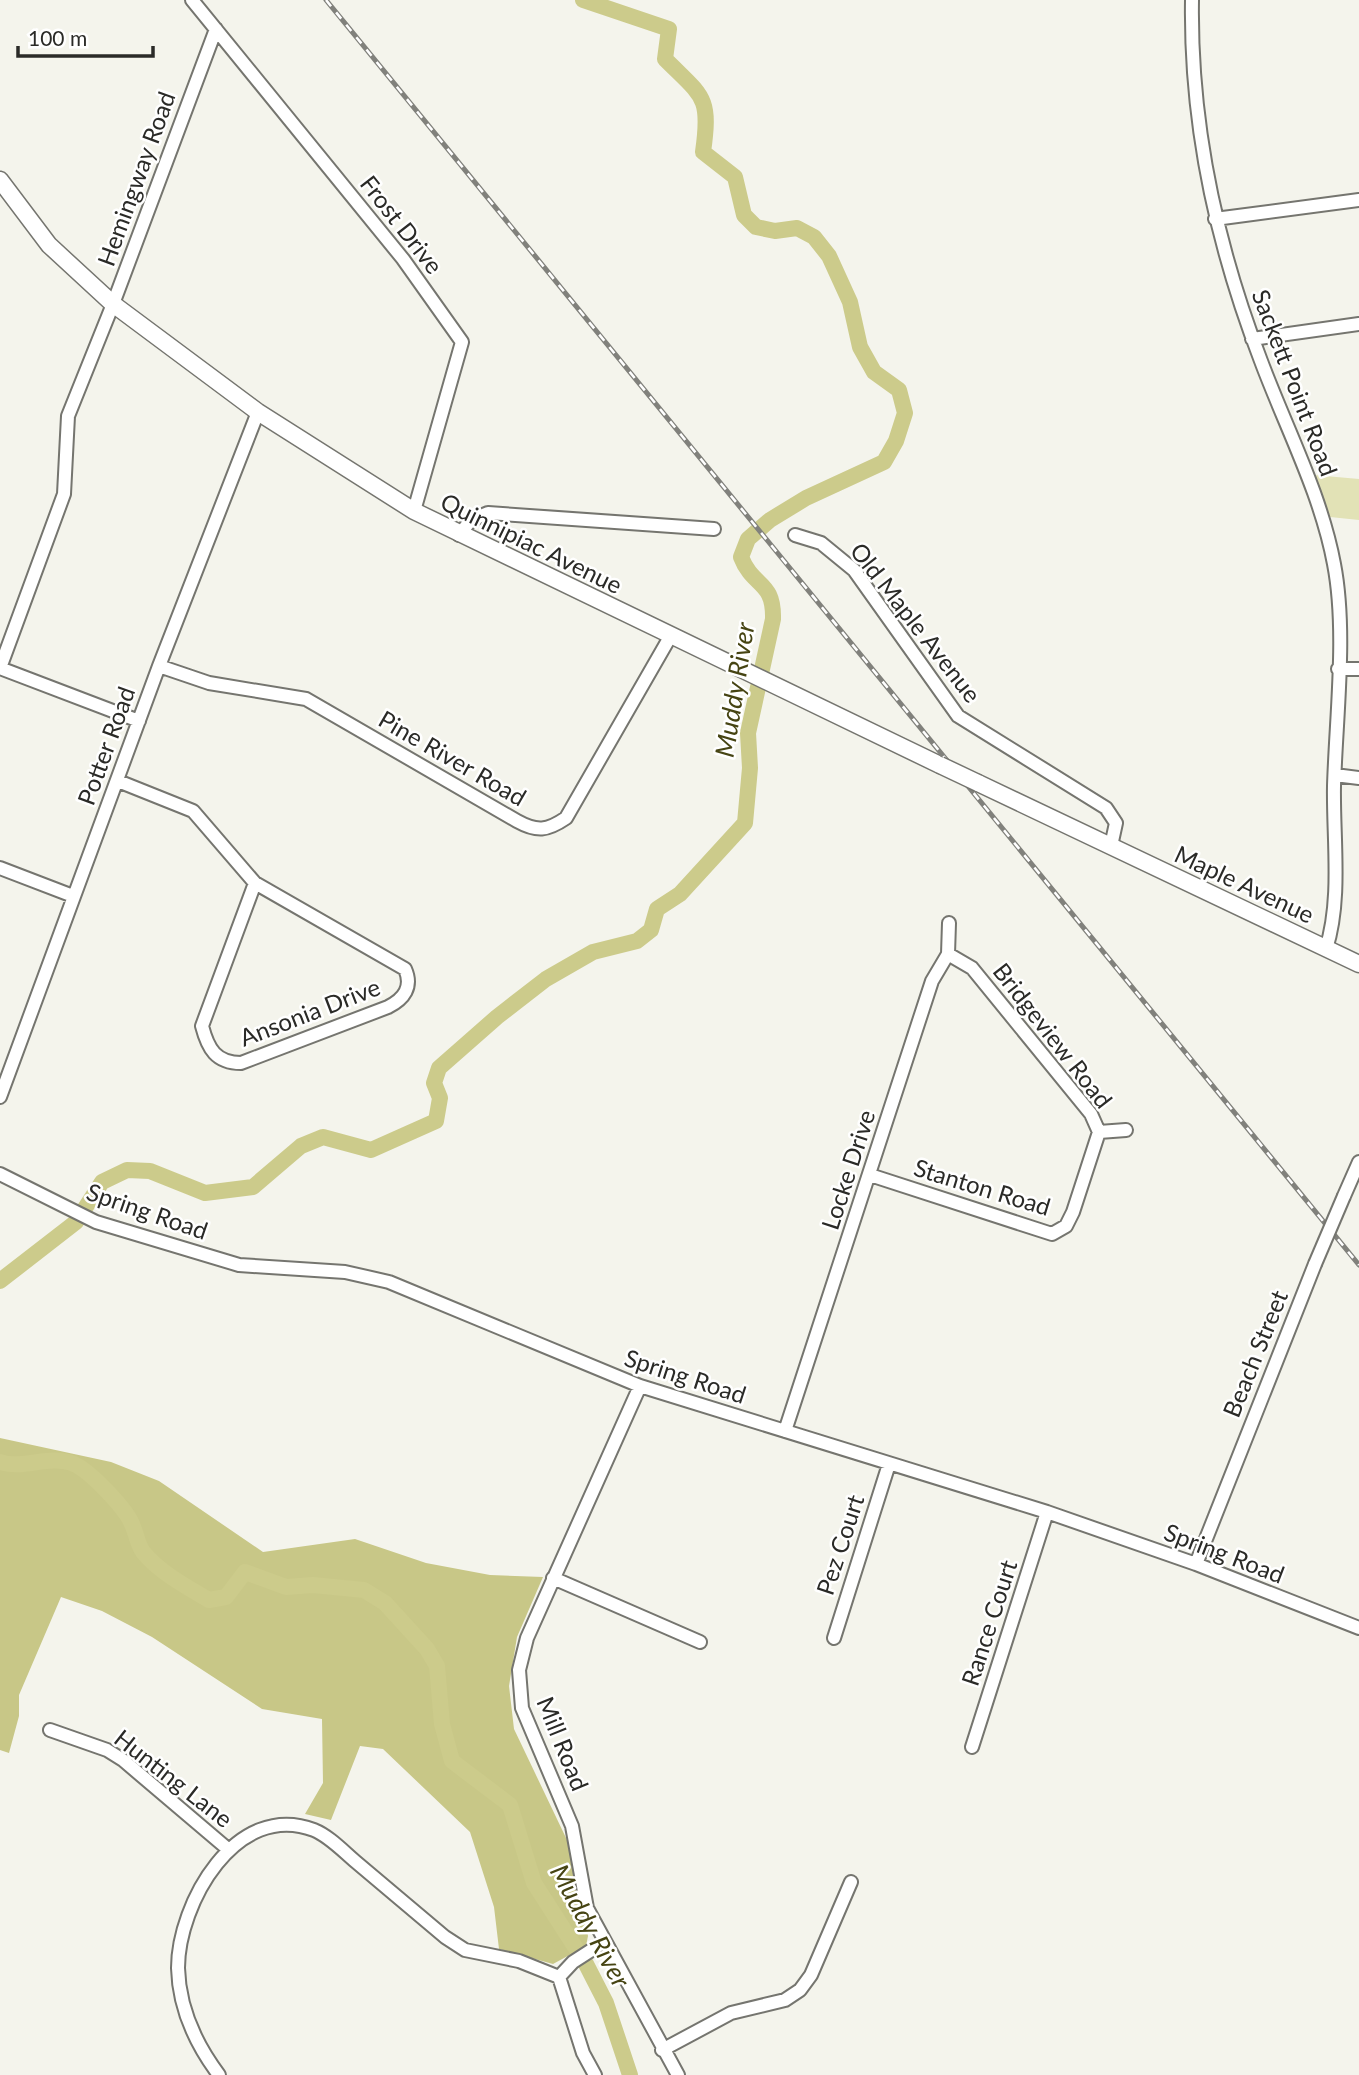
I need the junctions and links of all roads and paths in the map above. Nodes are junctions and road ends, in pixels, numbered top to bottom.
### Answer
1 (192, 0) edge
2 (1192, 0) edge
3 (216, 29) junction
4 (0, 180) edge
5 (1359, 200) edge
6 (1214, 219) junction
7 (113, 304) junction
8 (1359, 324) edge
9 (1252, 339) junction
10 (258, 412) junction
11 (414, 511) junction
12 (714, 529) dead end
13 (459, 535) junction
14 (795, 535) dead end
15 (670, 637) junction
16 (159, 666) junction
17 (0, 668) edge
18 (1359, 669) edge
19 (1338, 670) junction
20 (139, 721) junction
21 (1335, 775) junction
22 (1359, 778) edge
23 (118, 781) junction
24 (1111, 846) junction
25 (0, 868) edge
26 (256, 883) junction
27 (72, 896) junction
28 (949, 923) dead end
29 (1326, 949) junction
30 (948, 954) junction
31 (1359, 964) edge
32 (0, 1097) edge
33 (1126, 1130) dead end
34 (1099, 1132) junction
35 (1358, 1166) edge
36 (0, 1174) edge
37 (870, 1175) junction
38 (640, 1385) junction
39 (785, 1431) junction
40 (889, 1464) junction
41 (1047, 1512) junction
42 (1196, 1564) junction
43 (554, 1578) junction
44 (1359, 1628) edge
45 (834, 1638) dead end
46 (699, 1642) dead end
47 (50, 1730) dead end
48 (972, 1747) dead end
49 (229, 1850) junction
50 (850, 1882) dead end
51 (604, 1942) junction
52 (559, 1977) junction
53 (662, 2050) junction
54 (219, 2075) edge
55 (595, 2075) edge
56 (678, 2075) edge

1 - 3 street, Frost Drive
2 - 6 street, Sackett Point Road
3 - 7 street, Hemingway Road
3 - 11 street, Frost Drive
4 - 7 main road, Quinnipiac Avenue
5 - 6 street
6 - 9 street, Sackett Point Road
7 - 10 main road, Quinnipiac Avenue
7 - 17 street, Hemingway Road
8 - 9 street
9 - 19 street, Sackett Point Road
10 - 11 main road, Quinnipiac Avenue
10 - 16 street, Potter Road
11 - 13 main road, Quinnipiac Avenue
12 - 13 street
13 - 15 main road, Quinnipiac Avenue
14 - 24 street, Old Maple Avenue
15 - 16 street, Pine River Road
15 - 24 main road, Quinnipiac Avenue, bridge
16 - 20 street, Potter Road
17 - 20 street
18 - 19 street
19 - 21 street, Sackett Point Road
20 - 23 street, Potter Road
21 - 22 street
21 - 29 street, Sackett Point Road
23 - 26 street, Ansonia Drive
23 - 27 street, Potter Road
24 - 29 main road, Maple Avenue
25 - 27 street
26 - 26 street, Ansonia Drive
27 - 32 street, Potter Road
28 - 30 street, Locke Drive
29 - 31 main road, Maple Avenue
30 - 34 street, Bridgeview Road
30 - 37 street, Locke Drive
33 - 34 street, Bridgeview Road
34 - 37 street, Stanton Road
35 - 42 street, Beach Street, bridge
36 - 38 street, Spring Road
37 - 39 street, Locke Drive
38 - 39 street, Spring Road
38 - 43 street, Mill Road
39 - 40 street, Spring Road
40 - 41 street, Spring Road
40 - 45 street, Pez Court
41 - 42 street, Spring Road
41 - 48 street, Rance Court
42 - 44 street, Spring Road
43 - 46 street
43 - 51 street, Mill Road
47 - 49 street, Hunting Lane
49 - 52 street
49 - 54 street
50 - 53 street
51 - 52 street
51 - 53 street, Mill Road
52 - 55 street
53 - 56 street, Mill Road

